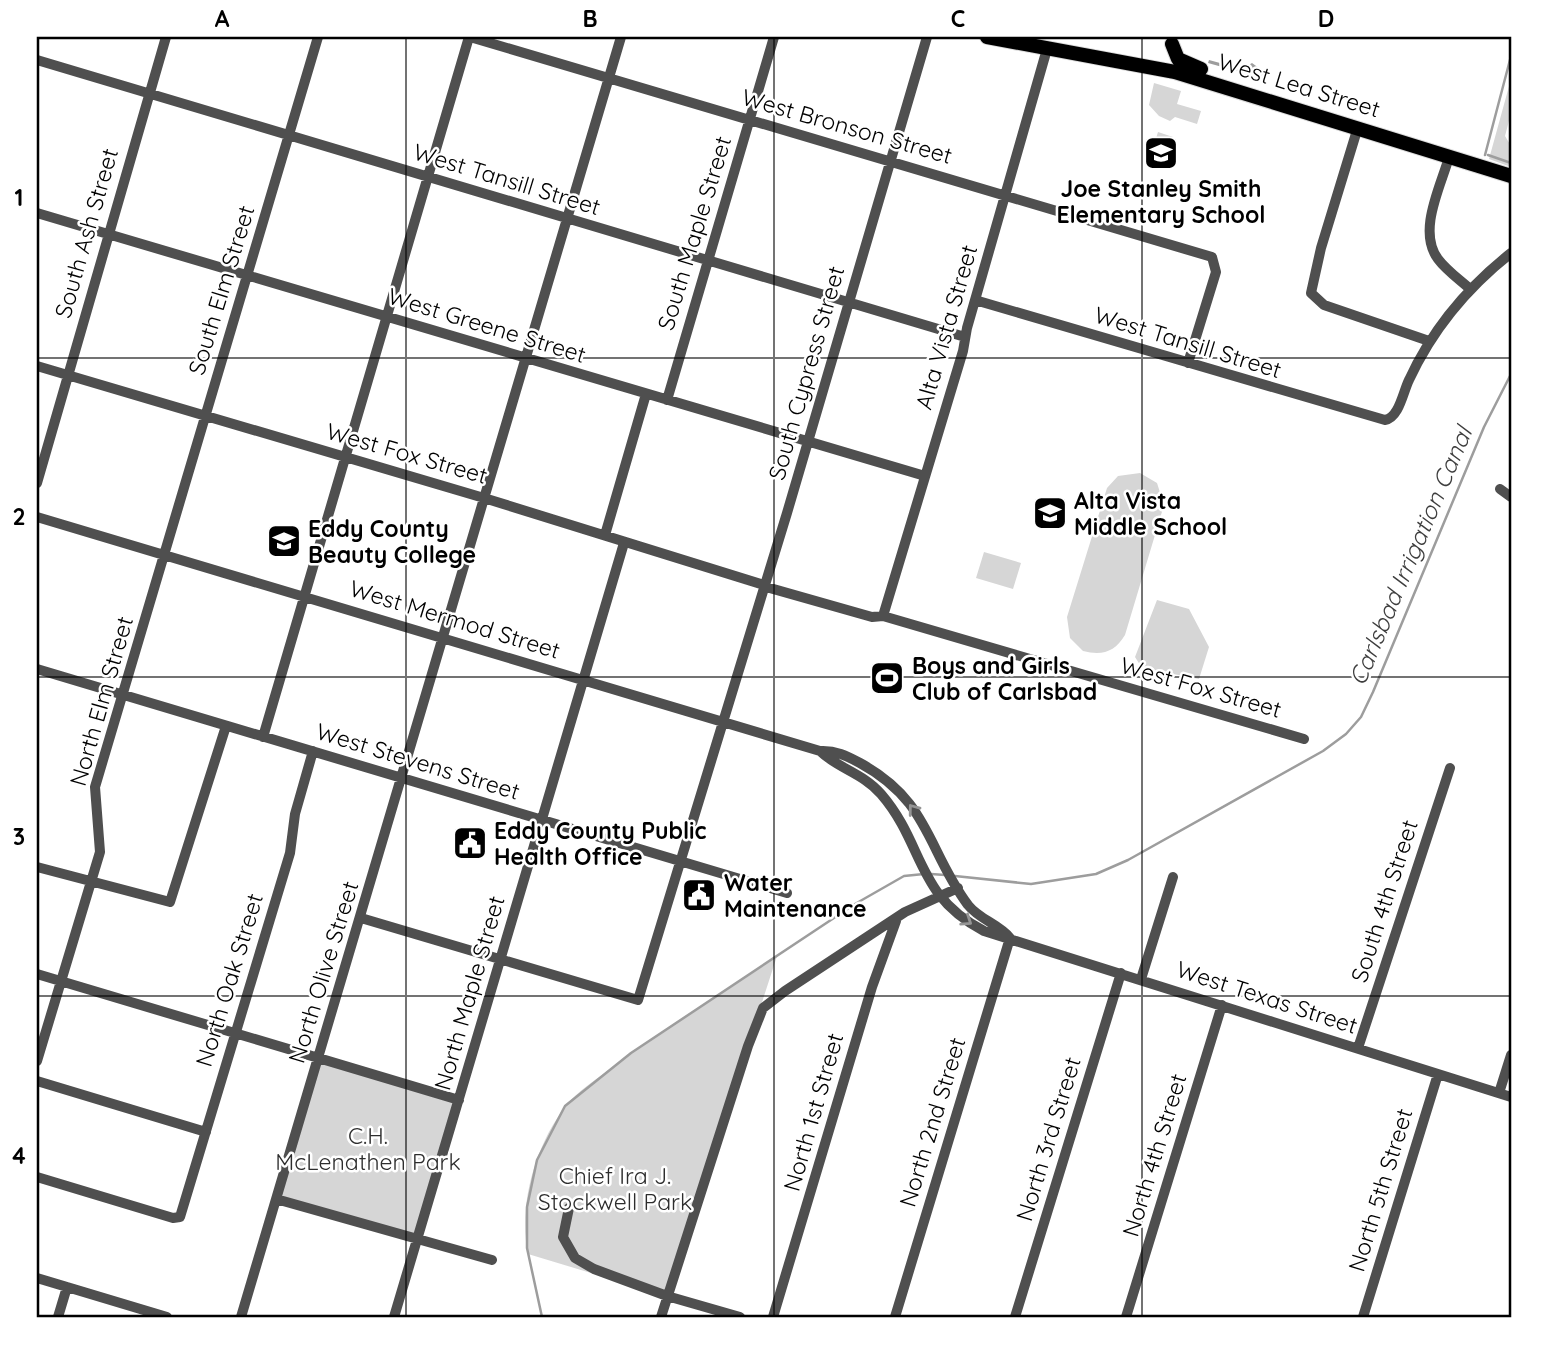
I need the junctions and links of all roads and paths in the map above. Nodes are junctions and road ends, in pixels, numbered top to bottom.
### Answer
1 (166, 37) edge
2 (318, 37) edge
3 (469, 37) edge
4 (621, 37) edge
5 (774, 37) edge
6 (927, 37) edge
7 (987, 37) edge
8 (1172, 44) dead end
9 (1047, 49) junction
10 (37, 60) edge
11 (610, 78) junction
12 (149, 94) junction
13 (1257, 96) junction
14 (750, 120) junction
15 (1358, 127) junction
16 (288, 135) junction
17 (1450, 157) junction
18 (890, 162) junction
19 (1511, 176) edge
20 (428, 177) junction
21 (1006, 194) junction
22 (37, 213) edge
23 (569, 219) junction
24 (108, 233) junction
25 (1511, 253) edge
26 (708, 260) junction
27 (247, 275) junction
28 (1470, 289) junction
29 (975, 300) junction
30 (848, 302) junction
31 (387, 317) junction
32 (965, 337) junction
33 (1430, 341) junction
34 (527, 358) junction
35 (1188, 363) junction
36 (37, 366) edge
37 (68, 375) junction
38 (646, 394) junction
39 (667, 400) junction
40 (205, 416) junction
41 (808, 442) junction
42 (346, 457) junction
43 (925, 476) junction
44 (37, 483) edge
45 (1500, 489) dead end
46 (1511, 497) edge
47 (484, 498) junction
48 (37, 517) edge
49 (605, 535) junction
50 (624, 543) junction
51 (165, 555) junction
52 (763, 585) junction
53 (304, 597) junction
54 (883, 616) junction
55 (443, 638) junction
56 (37, 669) edge
57 (584, 680) junction
58 (122, 696) junction
59 (724, 722) junction
60 (226, 726) junction
61 (263, 737) junction
62 (1304, 738) dead end
63 (313, 751) junction
64 (820, 751) junction
65 (1450, 768) dead end
66 (402, 777) junction
67 (541, 820) junction
68 (680, 861) junction
69 (37, 867) edge
70 (1172, 877) dead end
71 (92, 880) junction
72 (958, 888) junction
73 (787, 892) dead end
74 (936, 894) junction
75 (361, 918) junction
76 (896, 921) junction
77 (1010, 938) junction
78 (500, 959) junction
79 (1121, 973) junction
80 (37, 974) edge
81 (1142, 979) junction
82 (61, 981) junction
83 (1222, 1005) junction
84 (41, 1030) edge
85 (235, 1033) junction
86 (1358, 1048) junction
87 (1511, 1055) edge
88 (318, 1058) junction
89 (37, 1060) edge
90 (1438, 1074) junction
91 (37, 1081) edge
92 (1499, 1093) junction
93 (1511, 1097) edge
94 (459, 1100) junction
95 (206, 1132) junction
96 (37, 1177) edge
97 (276, 1199) junction
98 (569, 1208) dead end
99 (418, 1239) junction
100 (492, 1261) dead end
101 (37, 1279) edge
102 (67, 1287) junction
103 (667, 1296) junction
104 (151, 1315) edge
105 (58, 1317) edge
106 (167, 1317) edge
107 (241, 1317) edge
108 (394, 1317) edge
109 (661, 1317) edge
110 (740, 1317) edge
111 (774, 1317) edge
112 (895, 1317) edge
113 (1015, 1317) edge
114 (1126, 1317) edge
115 (1363, 1317) edge

1 - 12 street, South Ash Street
2 - 16 street, South Elm Street
3 - 11 street, West Bronson Street
3 - 20 street
4 - 11 street, North Olive Street
5 - 14 street, South Maple Street
6 - 18 street, South Cypress Street
7 - 9 main road, West Lea Street
8 - 13 main road
9 - 13 main road, West Lea Street
9 - 21 street, Alta Vista Street
10 - 12 street, West Tansill Street
11 - 14 street, West Bronson Street
11 - 23 street, North Olive Street
12 - 16 street, West Tansill Street
12 - 24 street, South Ash Street
13 - 15 main road, West Lea Street
14 - 18 street, West Bronson Street
14 - 26 street, South Maple Street
15 - 17 main road, West Lea Street
15 - 33 street
16 - 20 street, West Tansill Street
16 - 27 street, South Elm Street
17 - 19 main road, West Lea Street
17 - 28 street
18 - 21 street, West Bronson Street
18 - 30 street, South Cypress Street
20 - 23 street, West Tansill Street
20 - 31 street
21 - 29 street, Alta Vista Street
21 - 35 street, West Bronson Street
22 - 24 street, West Greene Street
23 - 26 street, West Tansill Street
23 - 34 street, North Olive Street
24 - 27 street, West Greene Street
24 - 37 street, South Ash Street
25 - 28 street
26 - 30 street, West Tansill Street
26 - 39 street, South Maple Street
27 - 31 street, West Greene Street
27 - 40 street, South Elm Street
28 - 33 street
29 - 32 street, Alta Vista Street
29 - 35 street, West Tansill Street
30 - 32 street, West Tansill Street
30 - 41 street, South Cypress Street
31 - 34 street, West Greene Street
31 - 42 street
32 - 43 street, Alta Vista Street
33 - 35 street, West Tansill Street
34 - 38 street, West Greene Street
34 - 47 street, North Olive Street
36 - 37 street, West Fox Street
37 - 40 street, West Fox Street
37 - 44 street, South Ash Street
38 - 39 street, West Greene Street
38 - 49 street
39 - 41 street, West Greene Street
40 - 42 street, West Fox Street
40 - 51 street, South Elm Street
41 - 43 street, West Greene Street
41 - 52 street, South Cypress Street
42 - 47 street, West Fox Street
42 - 53 street
43 - 54 street, Alta Vista Street
45 - 46 street
47 - 49 street, West Fox Street
47 - 55 street, North Olive Street
48 - 51 street, West Mermod Street
49 - 50 street, West Fox Street
50 - 52 street, West Fox Street
50 - 57 street
51 - 53 street, West Mermod Street
51 - 58 street, North Elm Street
52 - 54 street, West Fox Street
52 - 59 street, South Cypress Street
53 - 55 street, West Mermod Street
53 - 61 street
54 - 62 street, West Fox Street
55 - 57 street, West Mermod Street
55 - 66 street, North Olive Street
56 - 58 street, West Stevens Street
57 - 59 street, West Mermod Street
57 - 67 street, North Maple Street
58 - 60 street, West Stevens Street
58 - 71 street, North Elm Street
59 - 64 street, West Mermod Street
59 - 68 street, South Cypress Street
60 - 61 street, West Stevens Street
60 - 71 street
61 - 63 street, West Stevens Street
63 - 66 street, West Stevens Street
63 - 85 street, North Oak Street
72 -> 64 street, West Texas Street
64 - 74 street, West Texas Street
65 - 86 street, South 4th Street
66 - 67 street, West Stevens Street
66 - 75 street, North Olive Street
67 - 68 street, West Stevens Street
67 - 78 street, North Maple Street
68 - 73 street, West Stevens Street
68 - 78 street, South Cypress Street
69 - 71 street
70 - 81 street
71 - 82 street, North Elm Street
72 - 74 street
72 - 77 street, West Texas Street
74 - 76 street
74 -> 77 street, West Texas Street
75 - 78 street
75 - 88 street, North Olive Street
76 - 103 street
76 - 111 street, North 1st Street
77 - 79 street, West Texas Street
77 - 112 street, North 2nd Street
78 - 94 street, North Maple Street
79 - 81 street, West Texas Street
79 - 113 street, North 3rd Street
80 - 82 street
81 - 83 street, West Texas Street
82 - 84 street, North Elm Street
82 - 85 street
83 - 86 street, West Texas Street
83 - 114 street, North 4th Street
84 - 89 street, North Elm Street
85 - 88 street
85 - 95 street, North Oak Street
86 - 90 street, West Texas Street
87 - 92 street
88 - 94 street
88 - 97 street, North Olive Street
90 - 92 street, West Texas Street
90 - 115 street, North 5th Street
91 - 95 street
92 - 93 street, West Texas Street
94 - 99 street, North Maple Street
95 - 96 street, North Oak Street
97 - 99 street
97 - 107 street, North Olive Street
98 - 103 street
99 - 100 street
99 - 108 street, North Maple Street
101 - 102 street
102 - 104 street
102 - 105 street
103 - 109 street
103 - 110 street
104 - 106 street

